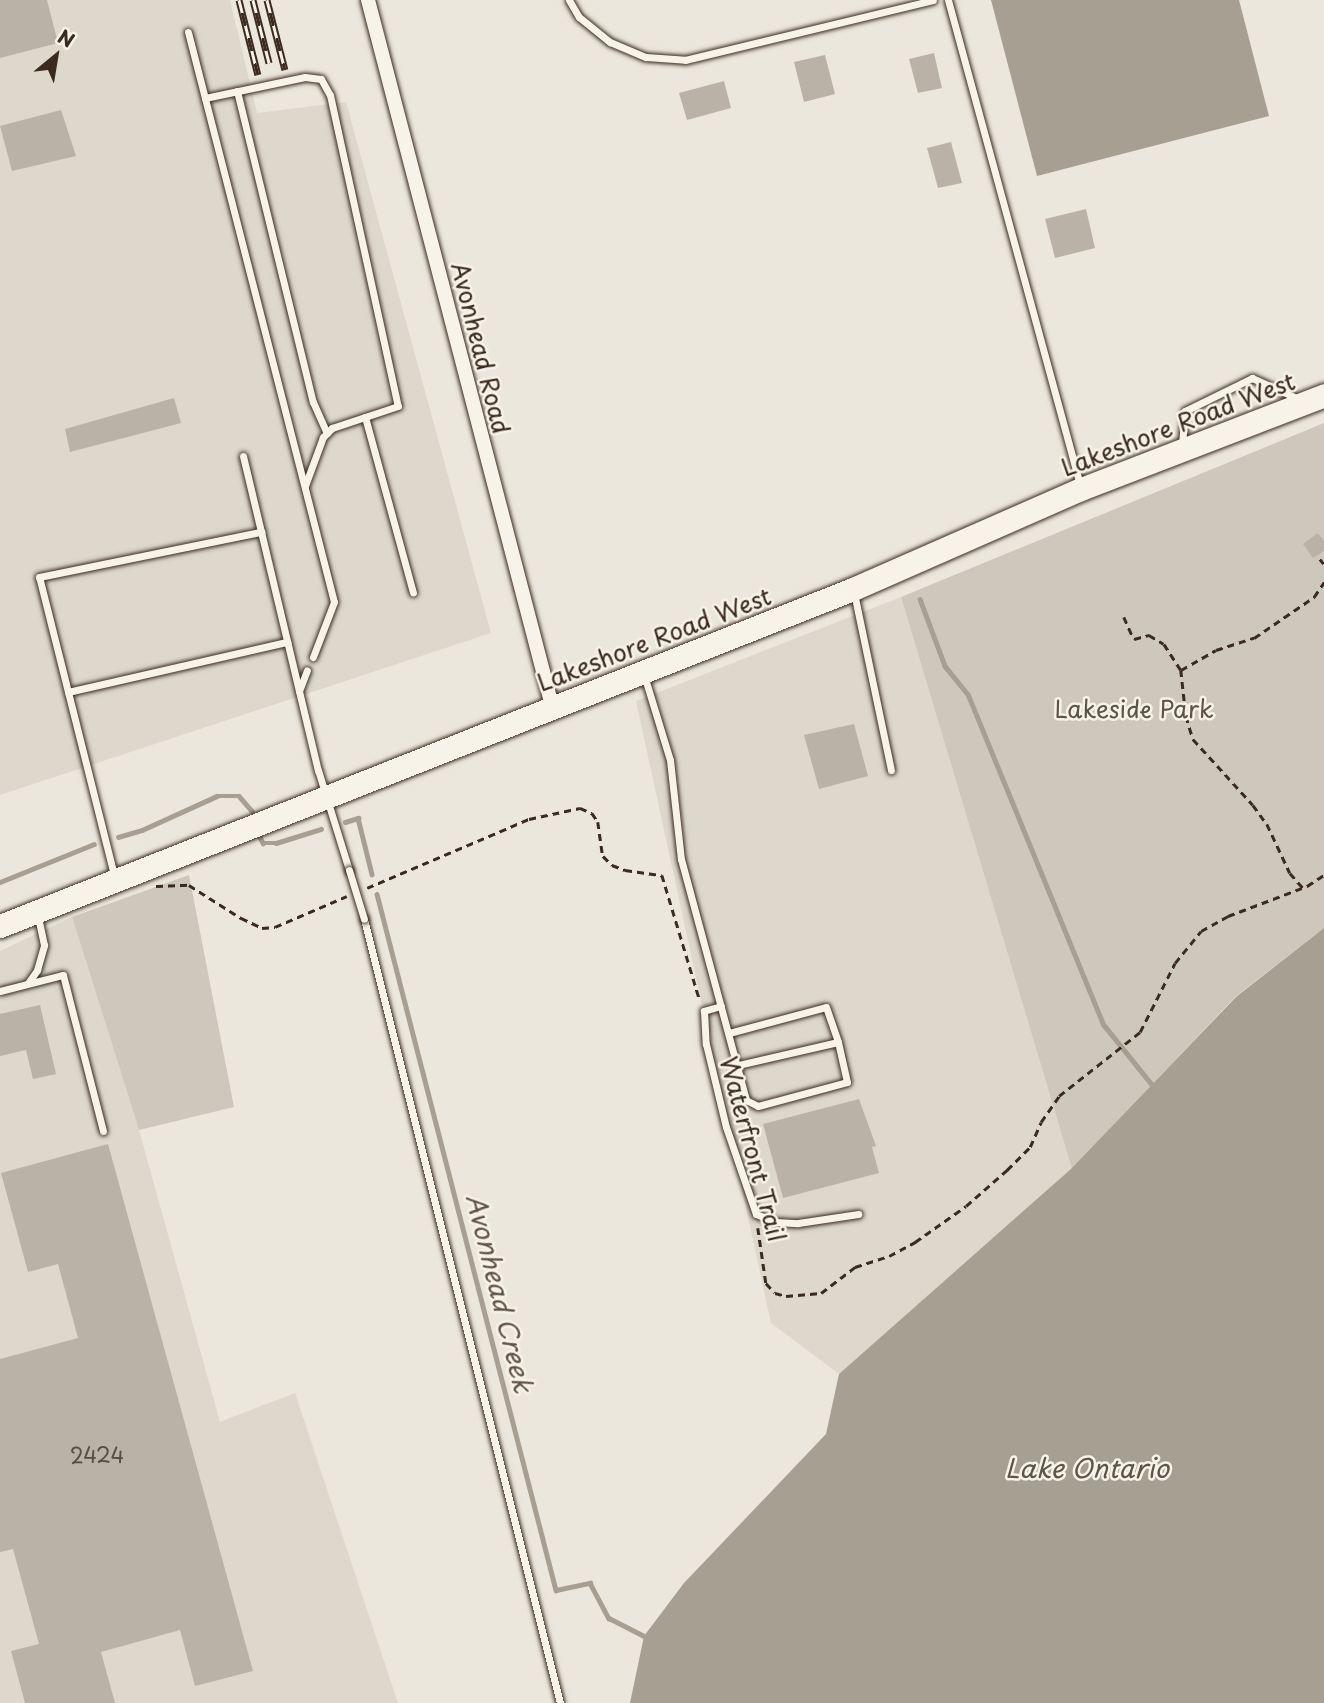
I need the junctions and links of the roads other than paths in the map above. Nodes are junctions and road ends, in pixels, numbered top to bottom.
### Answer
1 (368, 0) edge
2 (569, 0) edge
3 (933, 0) edge
4 (948, 0) edge
5 (188, 32) dead end
6 (237, 91) junction
7 (205, 98) junction
8 (1315, 399) edge
9 (365, 417) junction
10 (327, 433) junction
11 (1182, 448) junction
12 (243, 456) dead end
13 (305, 487) junction
14 (1081, 489) junction
15 (261, 532) junction
16 (853, 589) junction
17 (413, 593) dead end
18 (287, 642) junction
19 (313, 657) dead end
20 (307, 670) dead end
21 (643, 671) junction
22 (68, 692) junction
23 (299, 692) junction
24 (552, 706) junction
25 (891, 770) dead end
26 (328, 795) junction
27 (115, 879) junction
28 (37, 911) junction
29 (0, 926) edge
30 (27, 984) junction
31 (0, 991) edge
32 (721, 1006) junction
33 (729, 1034) junction
34 (838, 1042) junction
35 (738, 1065) junction
36 (103, 1131) dead end
37 (858, 1214) dead end
38 (560, 1703) edge

1 - 24 street, Avonhead Road
2 - 3 lane
4 - 14 lane
5 - 7 lane
6 - 7 lane
6 - 9 lane
6 - 10 lane
7 - 13 lane
8 - 11 main road, Lakeshore Road West
8 - 11 lane
9 - 10 lane
9 - 17 lane
10 - 13 lane
11 - 14 main road, Lakeshore Road West
12 - 15 lane
13 - 19 lane
14 - 16 main road, Lakeshore Road West
15 - 18 lane
15 - 22 lane
16 - 21 main road, Lakeshore Road West
16 - 25 lane
18 - 22 lane
18 - 23 lane
20 - 23 lane
21 - 24 main road, Lakeshore Road West
21 - 32 lane
22 - 27 lane
23 - 26 lane
24 - 26 main road, Lakeshore Road West
26 - 27 main road, Lakeshore Road West
26 - 38 lane, bridge
27 - 28 main road, Lakeshore Road West
28 - 29 main road, Lakeshore Road West
28 - 30 lane
30 - 31 lane
30 - 36 lane
32 - 33 lane
32 - 37 lane, Waterfront Trail
33 - 34 lane
33 - 35 lane
34 - 35 lane
34 - 35 lane

